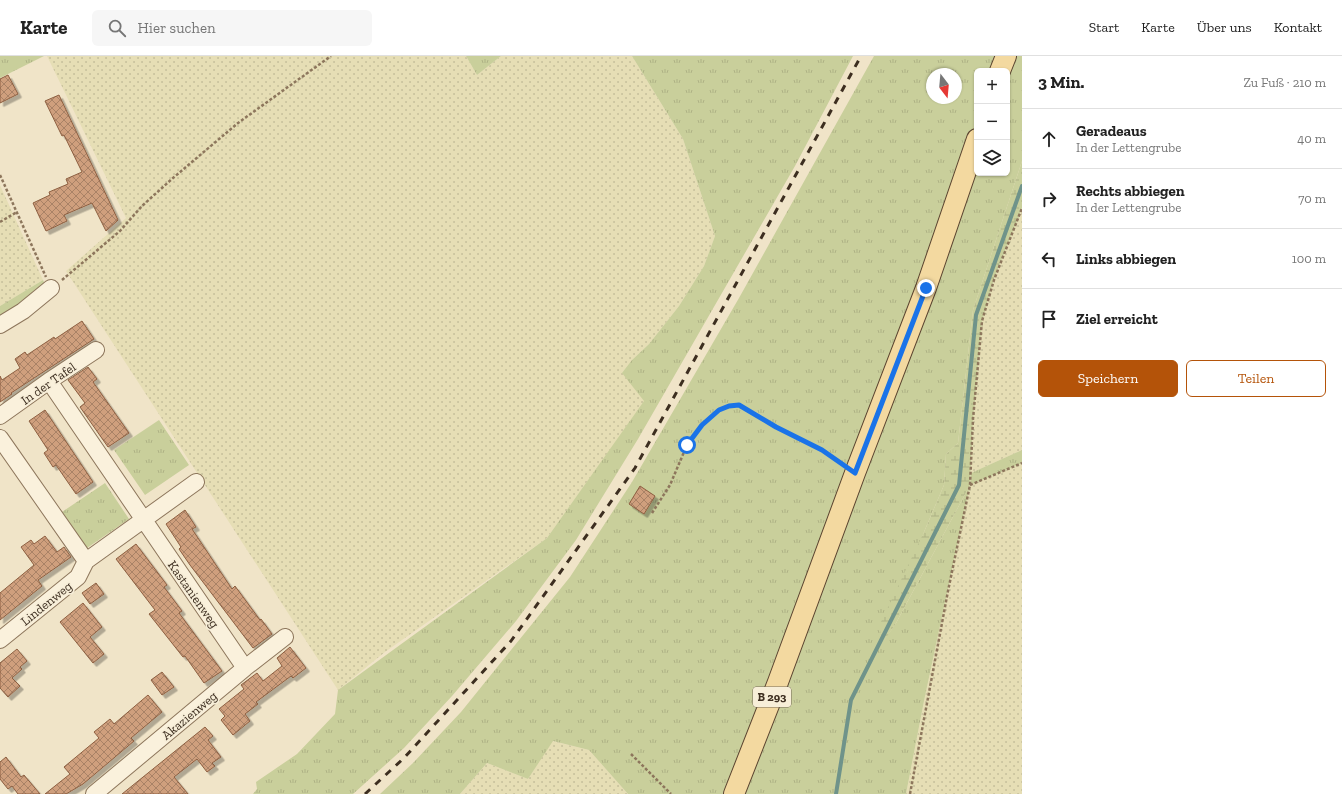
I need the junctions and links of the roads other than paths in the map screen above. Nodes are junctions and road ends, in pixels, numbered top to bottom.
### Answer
1 (1006, 56) edge
2 (1001, 68) edge
3 (977, 140) edge
4 (51, 288) road end
5 (0, 325) edge
6 (96, 350) dead end
7 (48, 381) junction
8 (0, 416) edge
9 (0, 438) edge
10 (196, 482) dead end
11 (143, 520) junction
12 (86, 562) junction
13 (285, 637) dead end
14 (0, 640) edge
15 (245, 668) junction
16 (94, 794) edge
17 (734, 794) edge

1 - 2 main road
3 - 17 main road, B 293
4 - 5 street
6 - 7 street, In der Tafel
7 - 8 street, In der Tafel
7 - 11 street, Kastanienweg
9 - 12 street
10 - 11 street
11 - 12 street
11 - 15 street, Kastanienweg
12 - 14 street, Lindenweg
13 - 15 street, Akazienweg
15 - 16 street, Akazienweg

